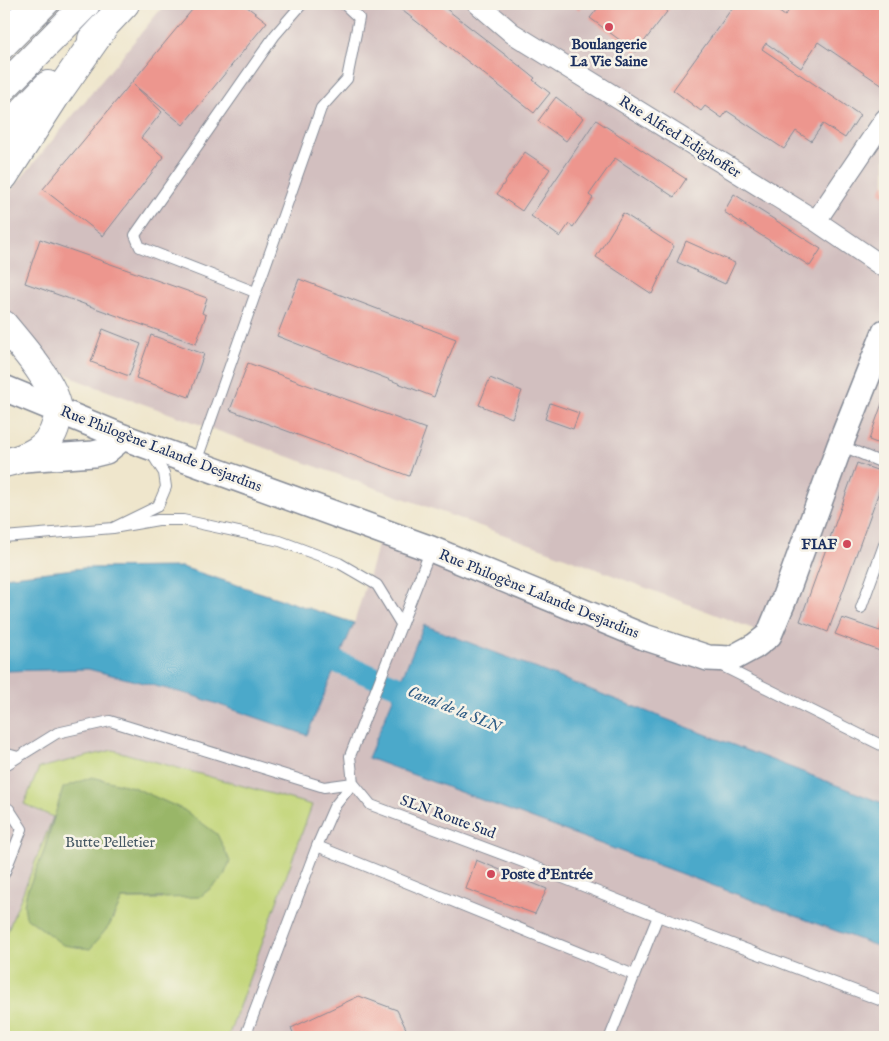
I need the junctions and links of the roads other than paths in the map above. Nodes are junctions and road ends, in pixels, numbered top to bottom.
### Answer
1 (33, 4) edge
2 (56, 4) edge
3 (86, 4) edge
4 (125, 4) edge
5 (302, 4) edge
6 (344, 4) edge
7 (478, 4) edge
8 (104, 27) junction
9 (5, 47) edge
10 (4, 87) edge
11 (885, 118) edge
12 (4, 131) edge
13 (4, 176) edge
14 (816, 221) junction
15 (885, 268) edge
16 (256, 292) junction
17 (4, 325) edge
18 (885, 332) edge
19 (4, 338) edge
20 (4, 353) edge
21 (4, 388) edge
22 (59, 411) junction
23 (123, 437) junction
24 (840, 445) junction
25 (147, 446) junction
26 (13, 461) edge
27 (196, 463) junction
28 (885, 464) edge
29 (113, 528) junction
30 (4, 537) edge
31 (885, 542) edge
32 (431, 550) junction
33 (861, 608) dead end
34 (401, 624) junction
35 (708, 658) junction
36 (885, 747) edge
37 (4, 753) edge
38 (18, 757) junction
39 (4, 766) edge
40 (353, 783) junction
41 (4, 807) edge
42 (317, 846) junction
43 (4, 874) edge
44 (658, 916) junction
45 (634, 975) junction
46 (885, 1002) edge
47 (245, 1037) edge
48 (610, 1037) edge

1 - 9 street
2 - 9 lane
3 - 10 highway
4 - 8 highway
5 - 16 lane
6 - 16 lane
7 - 14 street, Rue Alfred Edighoffer
8 - 12 highway
8 - 13 highway
11 - 14 street
14 - 15 street, Rue Alfred Edighoffer
16 - 27 lane
17 - 22 highway
18 - 24 street, Rue Philogène Lalande Desjardins
19 - 20 highway
21 - 22 street, Rue Philogène Lalande Desjardins
22 - 23 street, Rue Philogène Lalande Desjardins
22 - 26 highway
23 - 25 street, Rue Philogène Lalande Desjardins
23 - 26 street
24 - 28 lane
24 - 35 street, Rue Philogène Lalande Desjardins
25 - 27 street, Rue Philogène Lalande Desjardins
25 - 29 lane
27 - 32 street, Rue Philogène Lalande Desjardins
29 - 30 lane
29 - 34 lane
31 - 33 lane
32 - 34 lane
32 - 35 street, Rue Philogène Lalande Desjardins
34 - 40 lane
35 - 36 lane
37 - 38 lane
38 - 39 lane
38 - 40 lane
40 - 42 lane
40 - 44 lane, SLN Route Sud
41 - 43 lane
42 - 45 lane
42 - 47 lane
44 - 45 lane
44 - 46 lane, SLN Route Sud
45 - 48 lane

